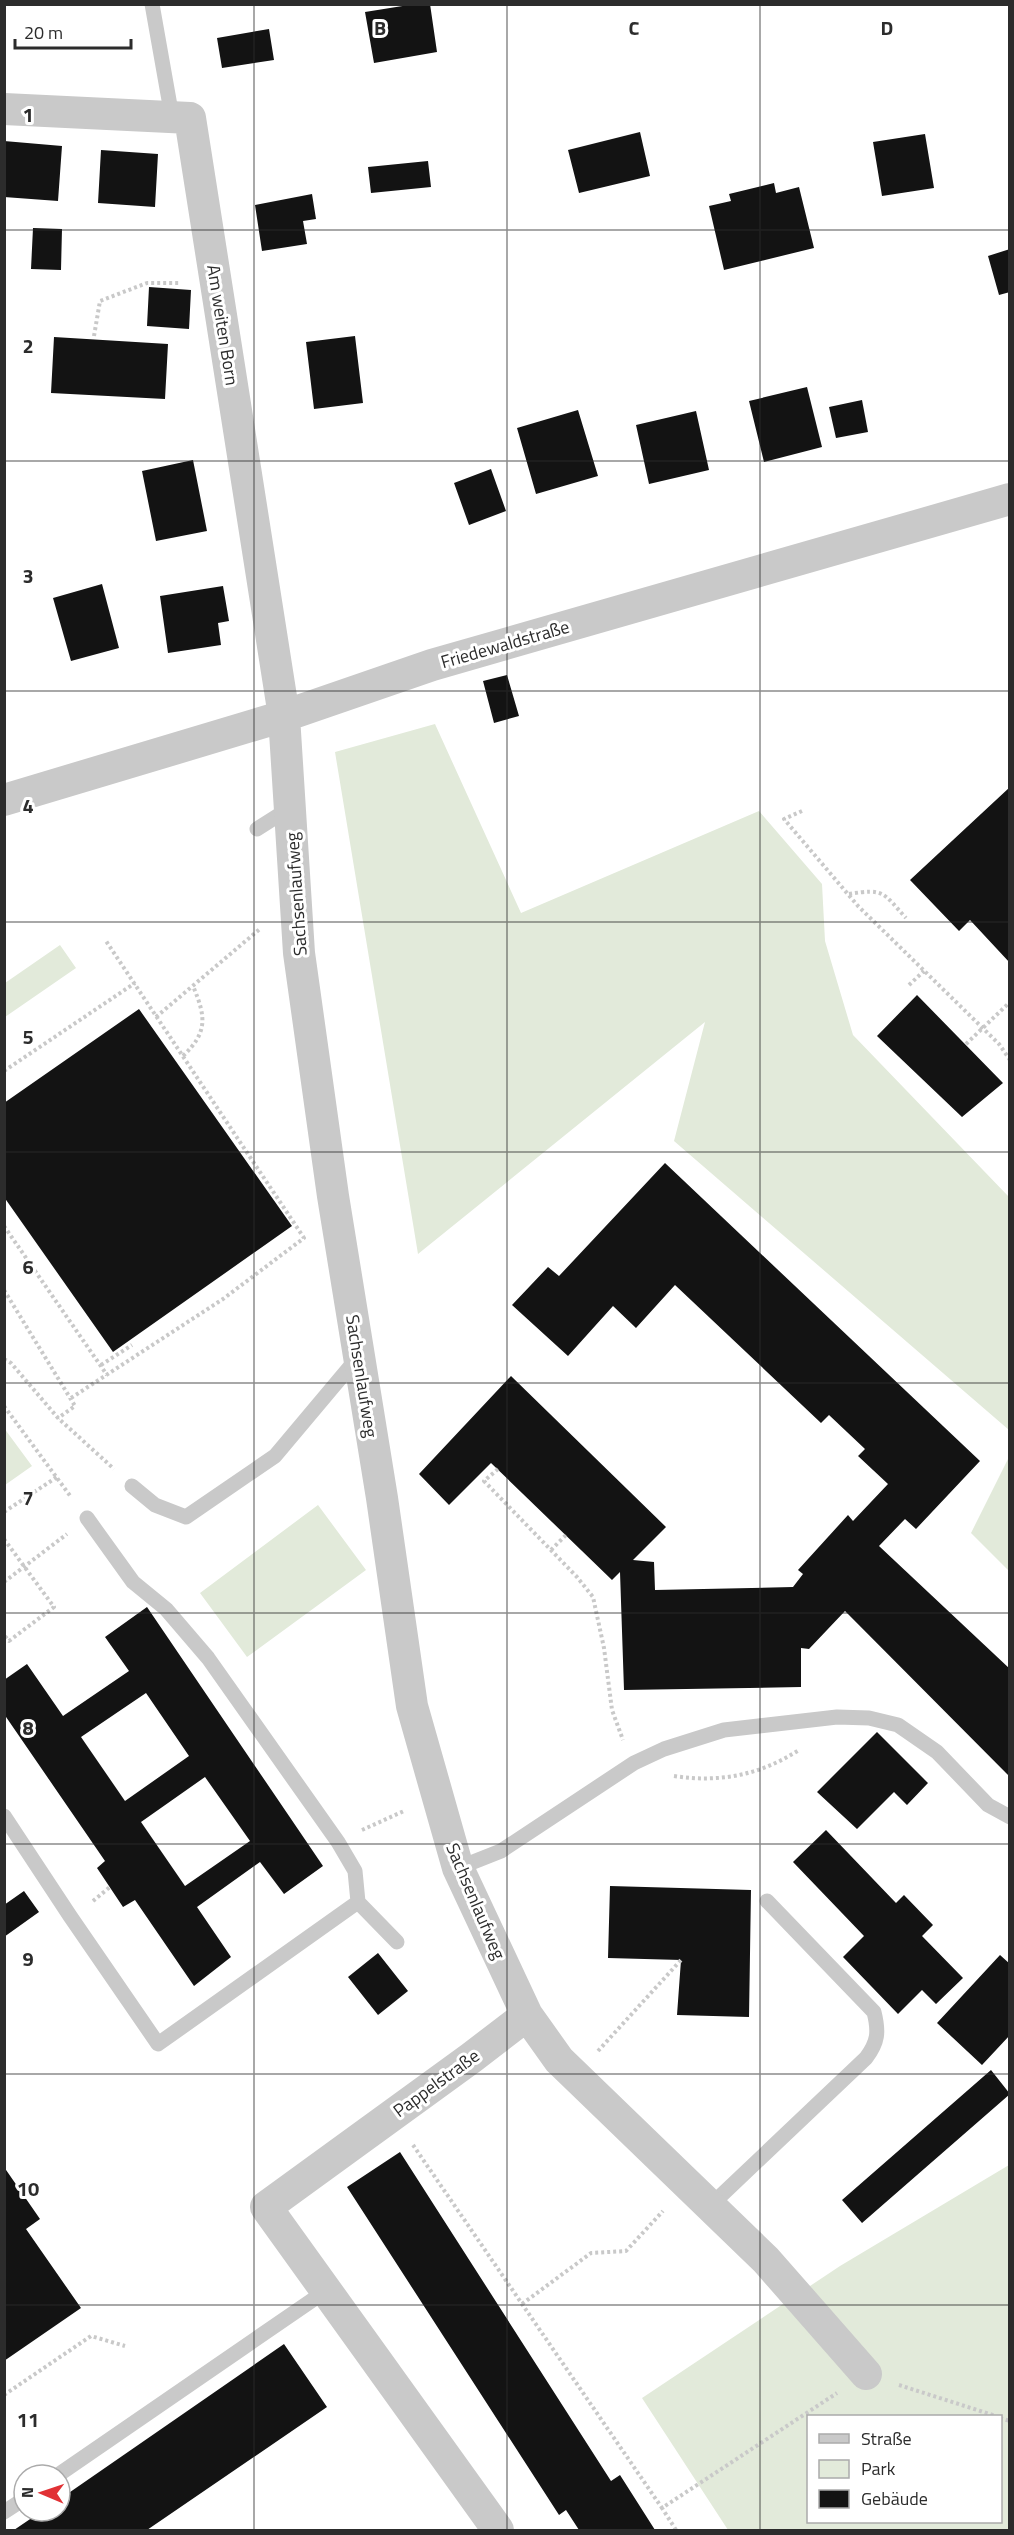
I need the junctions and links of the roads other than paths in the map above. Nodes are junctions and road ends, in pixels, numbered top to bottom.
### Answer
1 (152, 4) edge
2 (4, 109) edge
3 (172, 117) junction
4 (1010, 499) edge
5 (284, 716) junction
6 (4, 800) edge
7 (290, 808) junction
8 (257, 829) dead end
9 (359, 1356) junction
10 (132, 1486) road end
11 (87, 1518) road end
12 (4, 1816) edge
13 (1010, 1816) edge
14 (458, 1868) junction
15 (767, 1901) dead end
16 (358, 1902) junction
17 (397, 1942) dead end
18 (527, 2015) junction
19 (710, 2206) junction
20 (327, 2290) junction
21 (866, 2374) road end
22 (72, 2465) edge
23 (498, 2530) edge

1 - 3 lane
2 - 3 street
3 - 5 street, Am weiten Born
4 - 5 street, Friedewaldstraße
5 - 6 street, Friedewaldstraße
5 - 7 street, Sachsenlaufweg
7 - 8 lane
7 - 9 street, Sachsenlaufweg
9 - 10 lane
9 - 14 street, Sachsenlaufweg
11 - 16 lane
12 - 16 lane
13 - 14 lane
14 - 18 street, Sachsenlaufweg
15 - 19 lane
16 - 17 lane
18 - 19 street
18 - 20 street, Pappelstraße
19 - 21 street
20 - 22 lane
20 - 23 street, Pappelstraße

